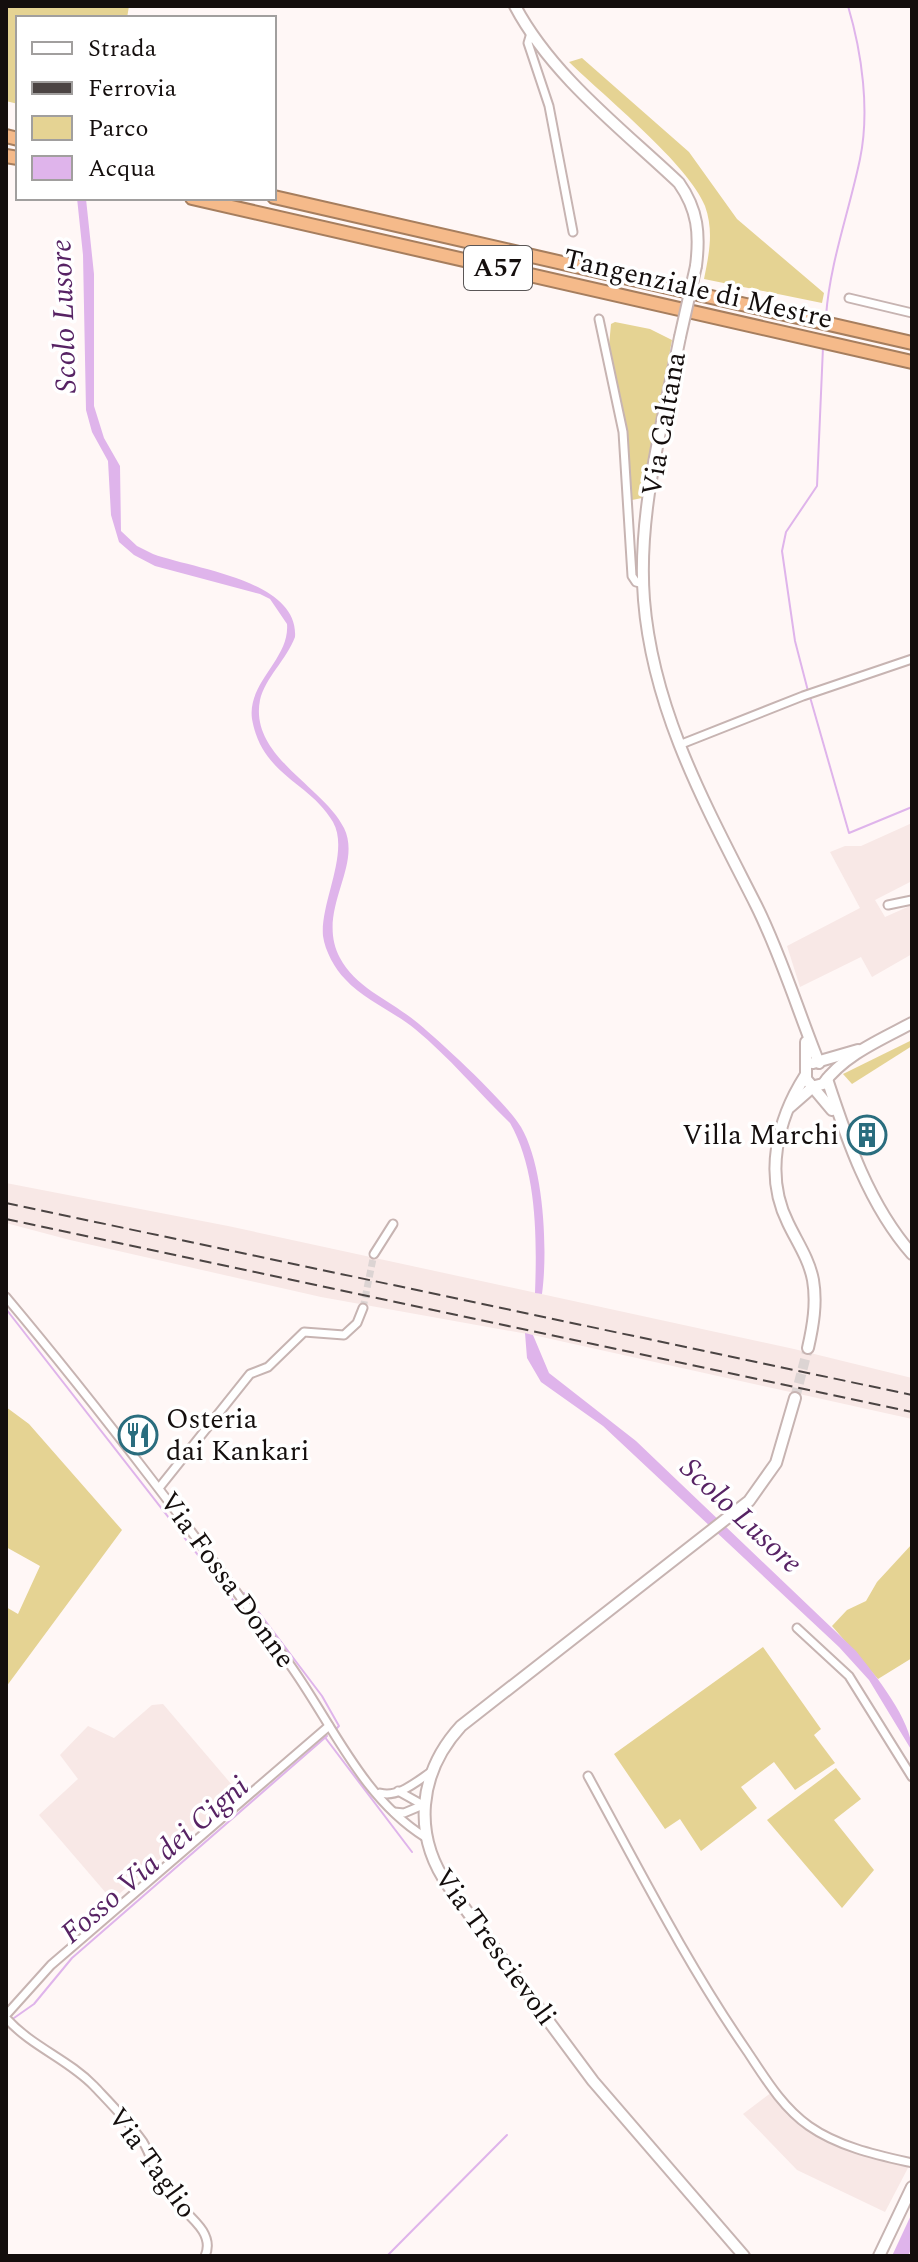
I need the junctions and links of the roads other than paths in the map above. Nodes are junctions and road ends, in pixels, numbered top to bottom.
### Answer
1 (515, 6) edge
2 (531, 33) junction
3 (276, 197) edge
4 (201, 200) edge
5 (573, 232) dead end
6 (849, 298) dead end
7 (912, 313) edge
8 (599, 319) dead end
9 (912, 343) edge
10 (912, 362) edge
11 (644, 584) junction
12 (912, 659) edge
13 (679, 745) junction
14 (912, 900) edge
15 (888, 905) dead end
16 (912, 1023) edge
17 (864, 1048) junction
18 (813, 1067) junction
19 (827, 1077) junction
20 (815, 1086) junction
21 (789, 1109) junction
22 (838, 1117) junction
23 (393, 1224) dead end
24 (374, 1254) tunnel mouth
25 (912, 1254) edge
26 (6, 1297) edge
27 (363, 1308) tunnel mouth
28 (808, 1348) tunnel mouth
29 (795, 1398) tunnel mouth
30 (159, 1488) junction
31 (797, 1628) dead end
32 (329, 1726) junction
33 (431, 1772) junction
34 (588, 1776) dead end
35 (912, 1777) edge
36 (398, 1791) junction
37 (379, 1793) junction
38 (423, 1805) junction
39 (394, 1812) junction
40 (425, 1837) junction
41 (6, 2017) edge
42 (912, 2163) edge
43 (912, 2187) edge
44 (205, 2256) edge
45 (744, 2256) edge
46 (879, 2256) edge

1 - 2 main road, Via Caltana
2 - 5 street
2 - 11 main road, Via Caltana, bridge
3 - 9 highway, Tangenziale di Mestre / A57
4 - 10 highway, Tangenziale di Mestre / A57
6 - 7 street
8 - 11 street, Via Caltana
11 - 13 main road, Via Caltana
12 - 13 street
13 - 18 main road, Via Caltana
14 - 15 street
16 - 17 main road
17 - 18 main road
17 - 19 main road
18 - 19 main road
18 - 20 main road
18 - 21 main road
19 - 20 main road
19 - 22 main road
20 - 21 main road
20 - 22 main road
21 - 28 main road
22 - 25 main road
23 - 24 street
26 - 30 street, Via Fossa Donne
27 - 30 street
29 - 33 main road, Via Trescievoli
30 - 32 street, Via Fossa Donne
31 - 35 street
32 - 37 street, Via Fossa Donne
32 - 41 street
33 - 36 street
33 - 38 main road, Via Trescievoli
34 - 42 street
36 - 37 street
36 - 38 street
37 - 39 street, Via Fossa Donne
38 - 39 street
38 - 40 main road, Via Trescievoli
39 - 40 street, Via Fossa Donne
40 - 45 main road, Via Trescievoli
41 - 44 street, Via Taglio
43 - 46 main road

